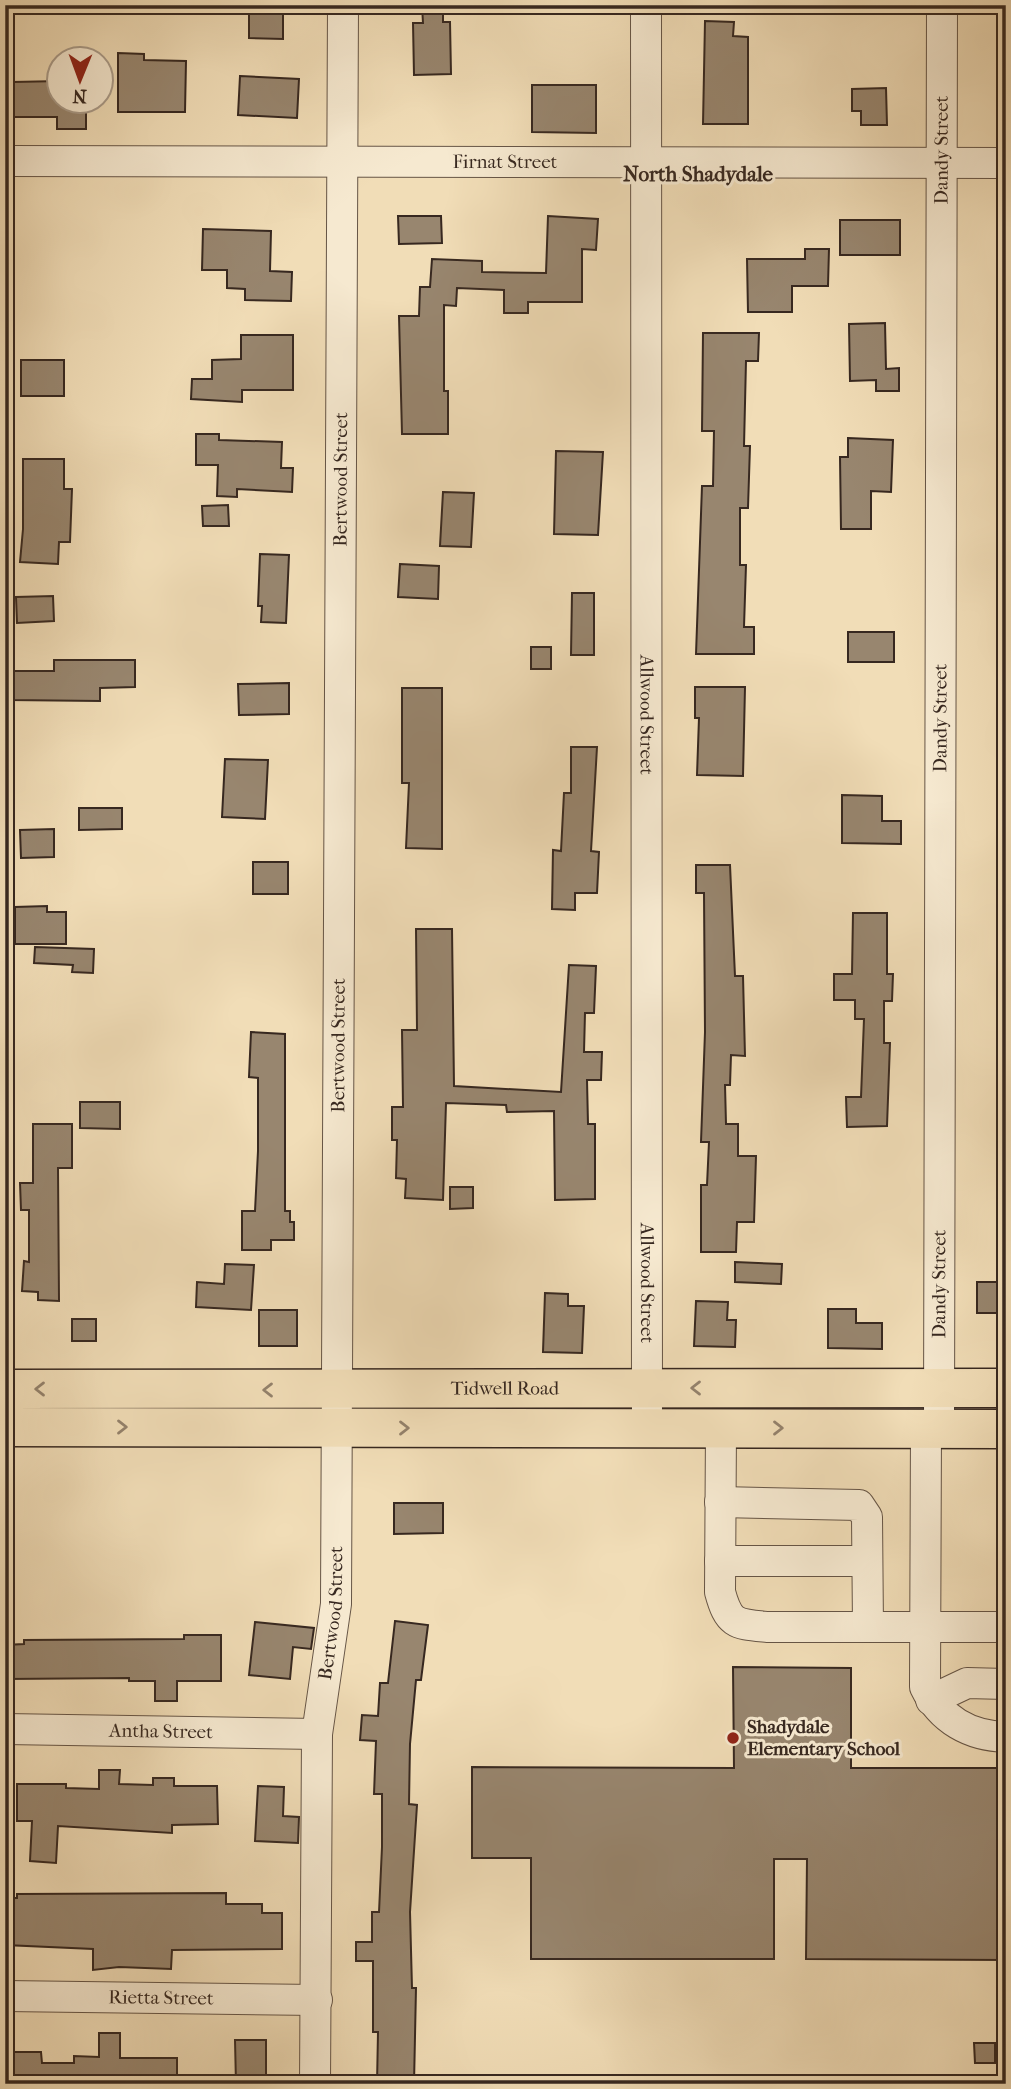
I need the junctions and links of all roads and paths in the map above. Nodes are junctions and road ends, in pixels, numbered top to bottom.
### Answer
1 (343, 5) edge
2 (646, 5) edge
3 (942, 5) edge
4 (5, 161) edge
5 (342, 162) junction
6 (645, 162) junction
7 (1006, 163) edge
8 (941, 164) junction
9 (939, 1387) junction
10 (5, 1388) edge
11 (646, 1388) junction
12 (1006, 1388) edge
13 (336, 1391) junction
14 (5, 1427) edge
15 (647, 1427) junction
16 (721, 1427) junction
17 (336, 1428) junction
18 (932, 1428) junction
19 (1006, 1429) edge
20 (720, 1502) junction
21 (720, 1561) junction
22 (867, 1561) junction
23 (868, 1626) junction
24 (923, 1626) junction
25 (1006, 1627) edge
26 (1006, 1684) edge
27 (931, 1700) junction
28 (5, 1729) edge
29 (317, 1734) junction
30 (1006, 1737) edge
31 (5, 1996) edge
32 (317, 2000) junction
33 (315, 2084) edge

1 - 5 street, Bertwood Street
2 - 6 street, Allwood Street
3 - 8 street, Dandy Street
4 - 5 street, Firnat Street
5 - 6 street, Firnat Street
5 - 13 street, Bertwood Street
6 - 8 street, Firnat Street
6 - 11 street, Allwood Street
7 - 8 street, Firnat Street
8 - 9 street, Dandy Street
9 -> 11 main road, Tidwell Road
9 - 12 main road, Tidwell Road
9 - 18 street, Dandy Street
13 -> 10 main road, Tidwell Road
11 - 13 main road, Tidwell Road
11 - 15 street, Allwood Street
13 - 17 street, Bertwood Street
14 -> 17 main road, Tidwell Road
15 - 16 main road, Tidwell Road
17 -> 15 main road, Tidwell Road
16 -> 18 main road, Tidwell Road
16 - 20 street
17 - 29 street, Bertwood Street
18 - 19 main road, Tidwell Road
18 - 24 street, Dandy Street
20 - 21 street
20 - 22 street
21 - 22 street
21 - 23 street
22 - 23 street
23 - 24 street
24 - 25 street
24 - 27 street, Dandy Street
26 - 27 street
27 - 30 street
28 - 29 street, Antha Street
29 - 32 street, Bertwood Street
31 - 32 street, Rietta Street
32 - 33 street, Bertwood Street

